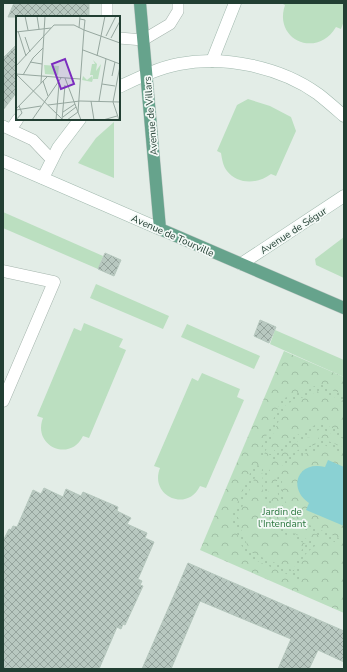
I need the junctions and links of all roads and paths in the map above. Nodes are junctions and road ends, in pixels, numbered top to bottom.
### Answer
1 (107, 3) edge
2 (140, 3) edge
3 (178, 3) edge
4 (236, 3) edge
5 (107, 16) edge
6 (120, 38) edge
7 (143, 40) junction
8 (212, 61) junction
9 (146, 74) junction
10 (120, 87) edge
11 (344, 116) edge
12 (17, 120) edge
13 (79, 120) edge
14 (7, 128) edge
15 (51, 159) junction
16 (3, 161) edge
17 (43, 178) junction
18 (344, 196) edge
19 (160, 229) junction
20 (241, 264) junction
21 (3, 271) edge
22 (344, 308) edge
23 (3, 401) edge

1 - 5 lane
2 - 7 main road, Avenue de Villars
3 - 7 lane
4 - 8 street
6 - 7 lane
7 - 9 main road, Avenue de Villars
8 - 9 street
8 - 11 street
9 - 10 street
9 - 19 main road, Avenue de Villars
12 - 14 lane
13 - 15 street
14 - 15 lane
15 - 17 street
16 - 17 street, Avenue de Tourville
17 - 19 street, Avenue de Tourville
18 - 20 street, Avenue de Ségur
19 - 20 main road, Avenue de Tourville
20 - 22 main road, Avenue de Tourville
21 - 23 street

